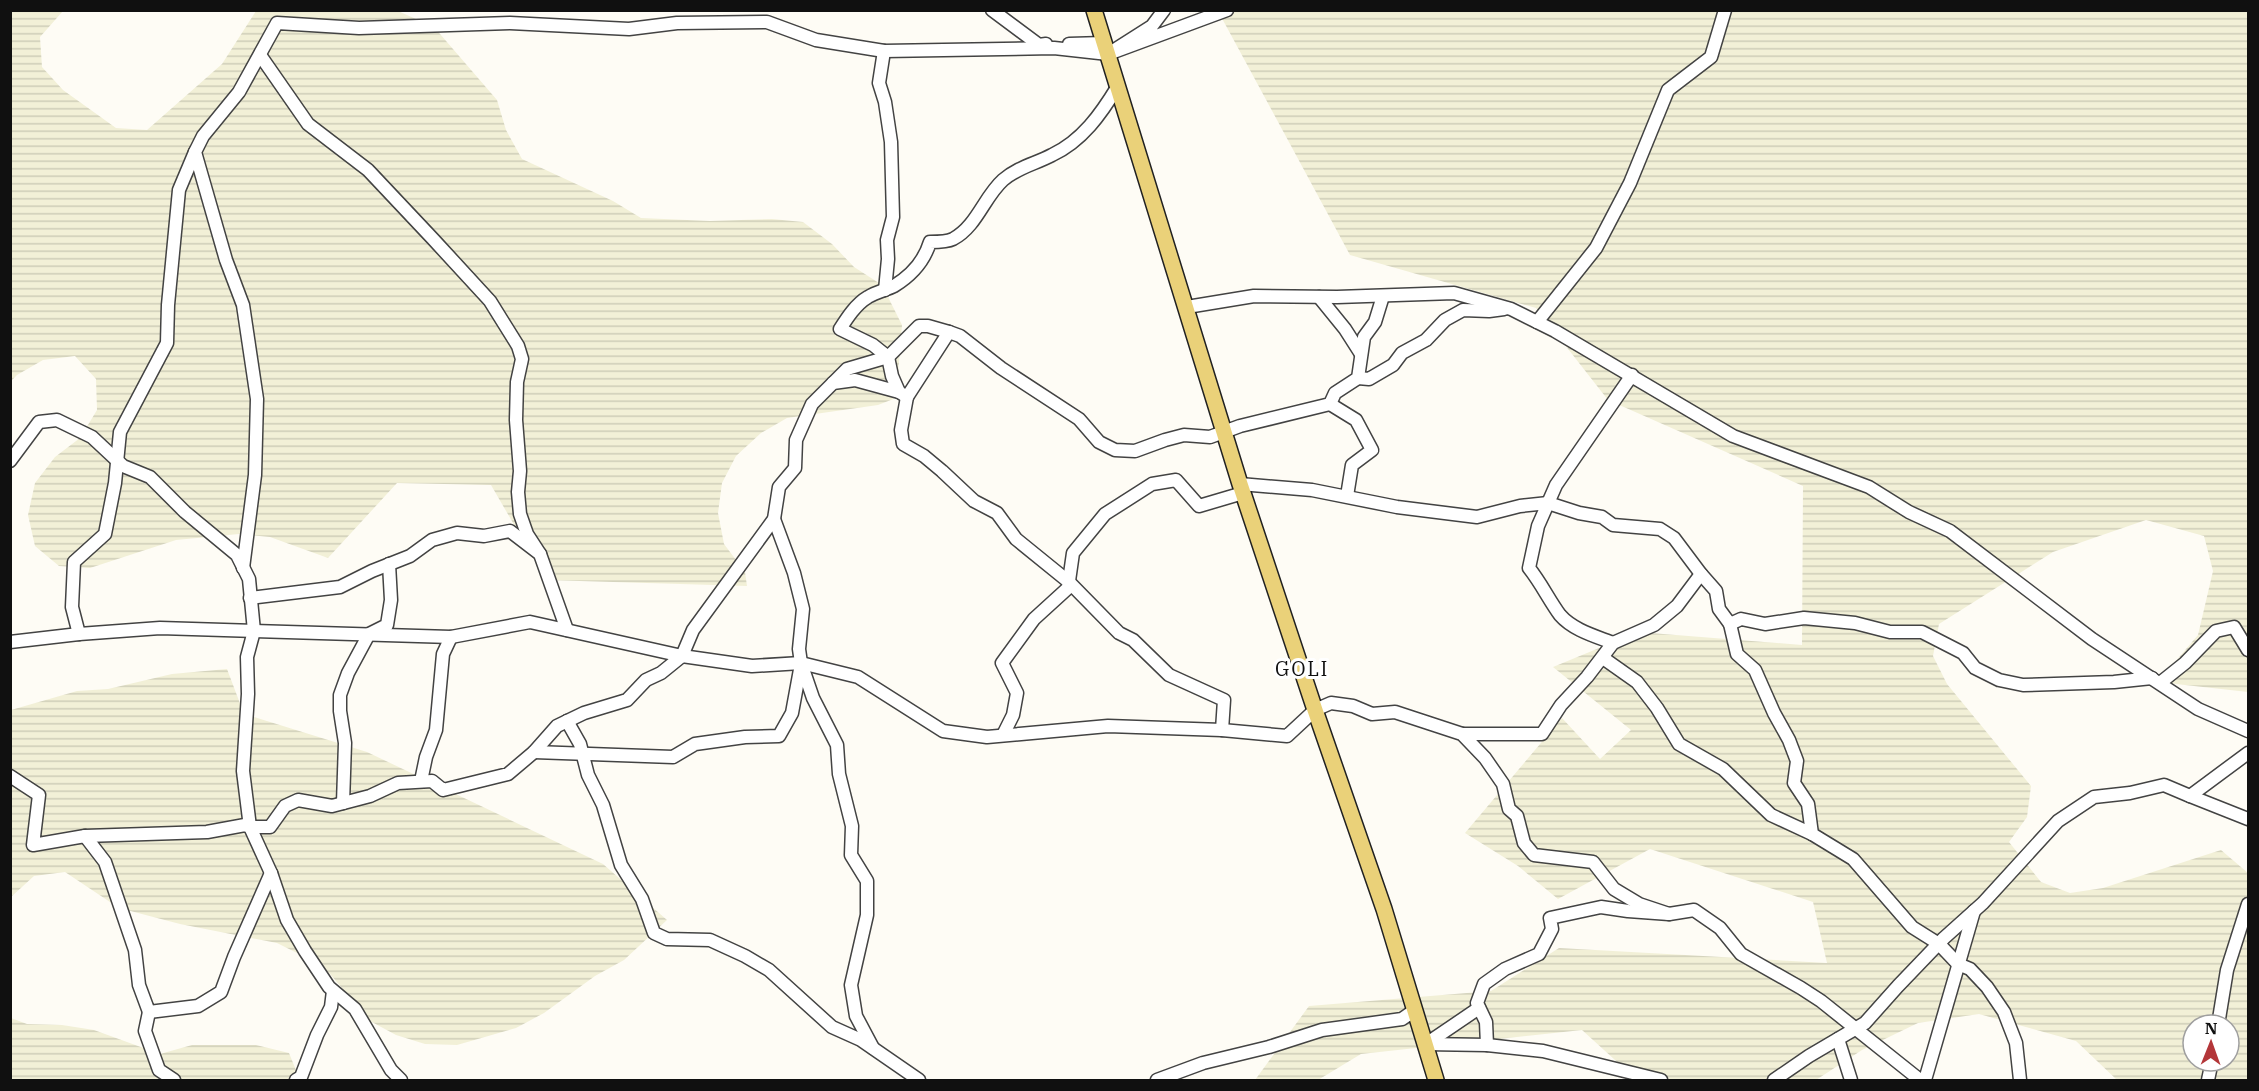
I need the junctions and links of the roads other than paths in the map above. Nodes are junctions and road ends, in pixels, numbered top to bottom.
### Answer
1 (284, 10) edge
2 (992, 10) edge
3 (1094, 10) edge
4 (1164, 10) edge
5 (1227, 10) edge
6 (1725, 10) edge
7 (278, 23) junction
8 (1106, 48) junction
9 (884, 51) junction
10 (260, 54) junction
11 (1118, 86) junction
12 (195, 152) junction
13 (885, 290) junction
14 (1383, 296) junction
15 (1319, 297) junction
16 (1187, 307) junction
17 (1511, 309) junction
18 (1537, 322) junction
19 (949, 332) junction
20 (1361, 354) junction
21 (888, 357) junction
22 (1632, 375) junction
23 (1358, 378) junction
24 (833, 383) junction
25 (903, 394) junction
26 (1330, 404) junction
27 (1224, 432) junction
28 (10, 461) edge
29 (118, 462) junction
30 (1242, 488) junction
31 (1347, 496) junction
32 (1548, 503) junction
33 (774, 519) junction
34 (540, 554) junction
35 (389, 564) junction
36 (243, 568) junction
37 (1701, 574) junction
38 (1069, 582) junction
39 (250, 598) junction
40 (1731, 624) junction
41 (567, 630) junction
42 (254, 631) junction
43 (79, 633) junction
44 (369, 634) junction
45 (451, 637) junction
46 (10, 642) edge
47 (1613, 643) junction
48 (2248, 650) edge
49 (682, 656) junction
50 (1603, 658) junction
51 (801, 663) junction
52 (2156, 681) junction
53 (1315, 710) junction
54 (567, 721) junction
55 (1222, 730) junction
56 (2248, 731) edge
57 (1462, 734) junction
58 (1003, 735) junction
59 (534, 752) junction
60 (2248, 753) edge
61 (582, 755) junction
62 (10, 776) edge
63 (422, 782) junction
64 (2190, 796) junction
65 (343, 803) junction
66 (2248, 819) edge
67 (250, 827) junction
68 (1812, 834) junction
69 (85, 836) junction
70 (271, 873) junction
71 (2248, 904) edge
72 (1974, 910) junction
73 (1669, 914) junction
74 (1939, 944) junction
75 (1958, 964) junction
76 (333, 991) junction
77 (1479, 1008) junction
78 (1415, 1010) junction
79 (149, 1012) junction
80 (2220, 1013) edge
81 (1854, 1029) junction
82 (1838, 1039) junction
83 (1425, 1044) junction
84 (1487, 1045) junction
85 (873, 1048) junction
86 (1194, 1066) junction
87 (174, 1080) edge
88 (296, 1080) edge
89 (401, 1080) edge
90 (919, 1080) edge
91 (1157, 1080) edge
92 (1182, 1080) edge
93 (1436, 1080) edge
94 (1661, 1080) edge
95 (1774, 1080) edge
96 (1851, 1080) edge
97 (1920, 1080) edge
98 (1925, 1080) edge
99 (2020, 1080) edge

1 - 7 street
2 - 8 street
3 - 8 main road
4 - 8 street
5 - 8 street
6 - 18 street
7 - 9 street
7 - 10 street
8 - 9 street
8 - 11 main road
9 - 13 street
10 - 12 street
10 - 34 street
11 - 13 street
11 - 16 main road
12 - 29 street
12 - 36 street
13 - 21 street
14 - 15 street
14 - 17 street
14 - 20 street
15 - 16 street
15 - 20 street
16 - 27 main road
17 - 18 street
17 - 23 street
18 - 22 street
19 - 21 street
19 - 25 street
19 - 27 street
20 - 23 street
21 - 24 street
21 - 25 street
22 - 32 street
22 - 52 street
23 - 26 street
24 - 25 street
24 - 33 street
25 - 38 street
26 - 27 street
26 - 31 street
27 - 30 main road
28 - 29 street
29 - 36 street
29 - 43 street
30 - 31 street
30 - 38 street
30 - 53 main road
31 - 32 street
32 - 37 street
32 - 47 street
33 - 49 street
33 - 51 street
34 - 35 street
34 - 41 street
35 - 39 street
35 - 44 street
36 - 39 street
37 - 40 street
37 - 47 street
38 - 55 street
38 - 58 street
39 - 42 street
40 - 52 street
40 - 68 street
41 - 45 street
41 - 49 street
42 - 43 street
42 - 44 street
42 - 67 street
43 - 46 street
44 - 45 street
44 - 65 street
45 - 63 street
47 - 50 street
48 - 52 street
49 - 51 street
49 - 54 street
50 - 57 street
50 - 68 street
51 - 58 street
51 - 61 street
51 - 85 street
52 - 56 street
53 - 55 street
53 - 57 street
53 - 78 main road
54 - 59 street
54 - 61 street
55 - 58 street
57 - 73 street
59 - 61 street
59 - 63 street
60 - 64 street
61 - 85 street
62 - 69 street
63 - 65 street
64 - 66 street
64 - 72 street
65 - 67 street
67 - 69 street
67 - 70 street
68 - 74 street
69 - 79 street
70 - 76 street
70 - 79 street
71 - 80 street
72 - 74 street
72 - 75 street
73 - 77 street
73 - 81 street
74 - 75 street
74 - 81 street
75 - 98 street
75 - 99 street
76 - 88 street
76 - 89 street
77 - 83 street
77 - 84 street
78 - 83 main road
78 - 86 street
79 - 87 street
81 - 82 street
81 - 97 street
82 - 95 street
82 - 96 street
83 - 84 street
83 - 93 main road
84 - 94 street
85 - 90 street
86 - 91 street
86 - 92 street

